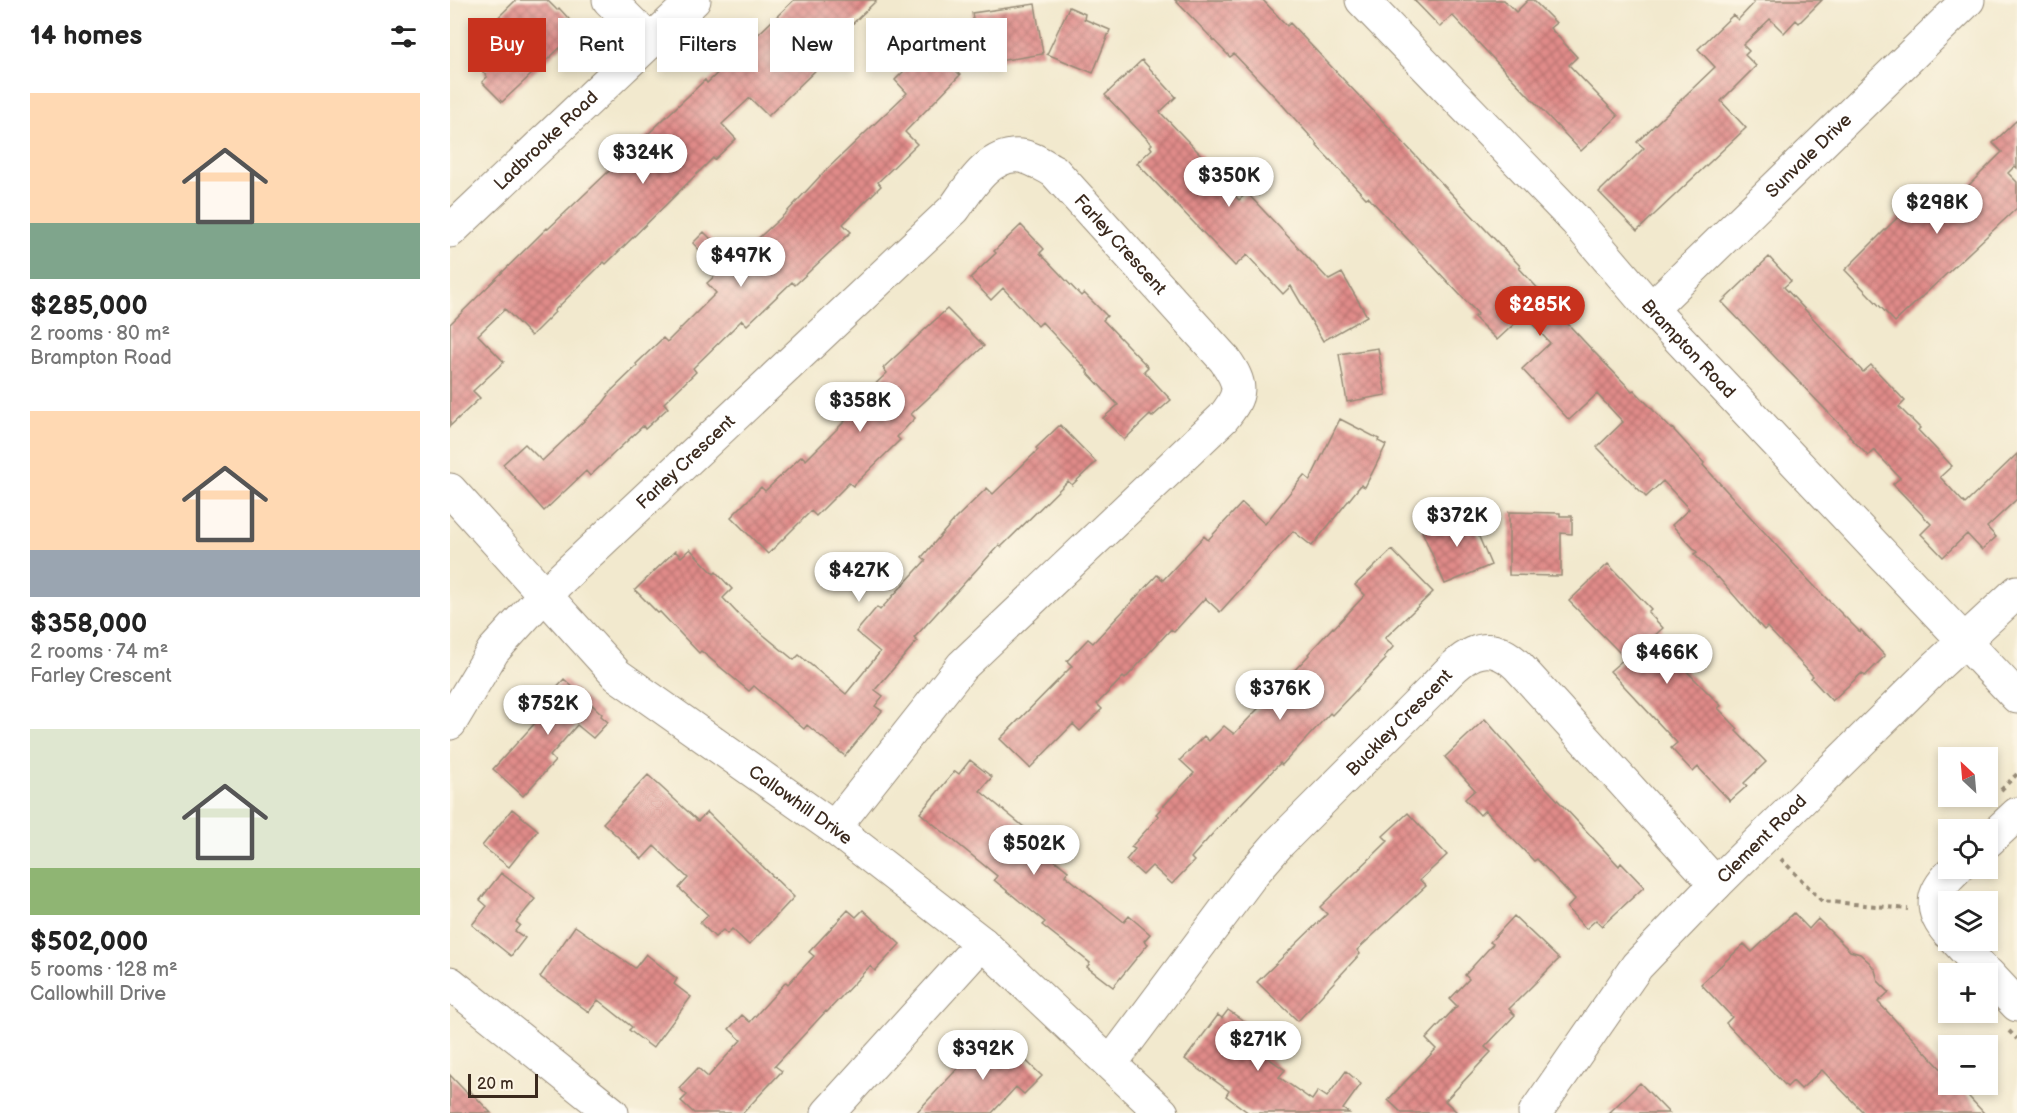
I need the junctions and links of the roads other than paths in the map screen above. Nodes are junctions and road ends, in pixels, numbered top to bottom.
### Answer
1 (609, 0) edge
2 (694, 0) edge
3 (1362, 0) edge
4 (1968, 0) edge
5 (651, 42) junction
6 (450, 231) edge
7 (1651, 309) junction
8 (455, 507) edge
9 (2017, 591) edge
10 (544, 595) junction
11 (1963, 641) junction
12 (2017, 697) edge
13 (450, 723) edge
14 (2017, 814) edge
15 (834, 828) junction
16 (1998, 832) edge
17 (1945, 879) edge
18 (1716, 884) junction
19 (1938, 906) edge
20 (981, 943) junction
21 (1966, 951) edge
22 (1977, 963) edge
23 (450, 983) edge
24 (1998, 985) edge
25 (2017, 1005) edge
26 (1111, 1063) junction
27 (830, 1112) edge
28 (612, 1113) edge
29 (1161, 1113) edge
30 (1535, 1113) edge

1 - 5 street
2 - 5 street, Ladbrooke Road
3 - 7 street, Brampton Road
4 - 7 street, Sunvale Drive
5 - 6 street, Ladbrooke Road
7 - 11 street, Brampton Road
8 - 10 street, Callowhill Drive
9 - 11 street, Clement Road
10 - 13 street, Farley Crescent
10 - 15 street, Callowhill Drive
10 - 15 street, Farley Crescent
11 - 12 street, Brampton Road
11 - 18 street, Clement Road
14 - 16 street
15 - 20 street, Callowhill Drive
17 - 19 street
18 - 26 street, Buckley Crescent
18 - 30 street, Clement Road
20 - 26 street, Callowhill Drive
20 - 27 street
21 - 22 street
23 - 28 street
24 - 25 street
26 - 29 street, Callowhill Drive

